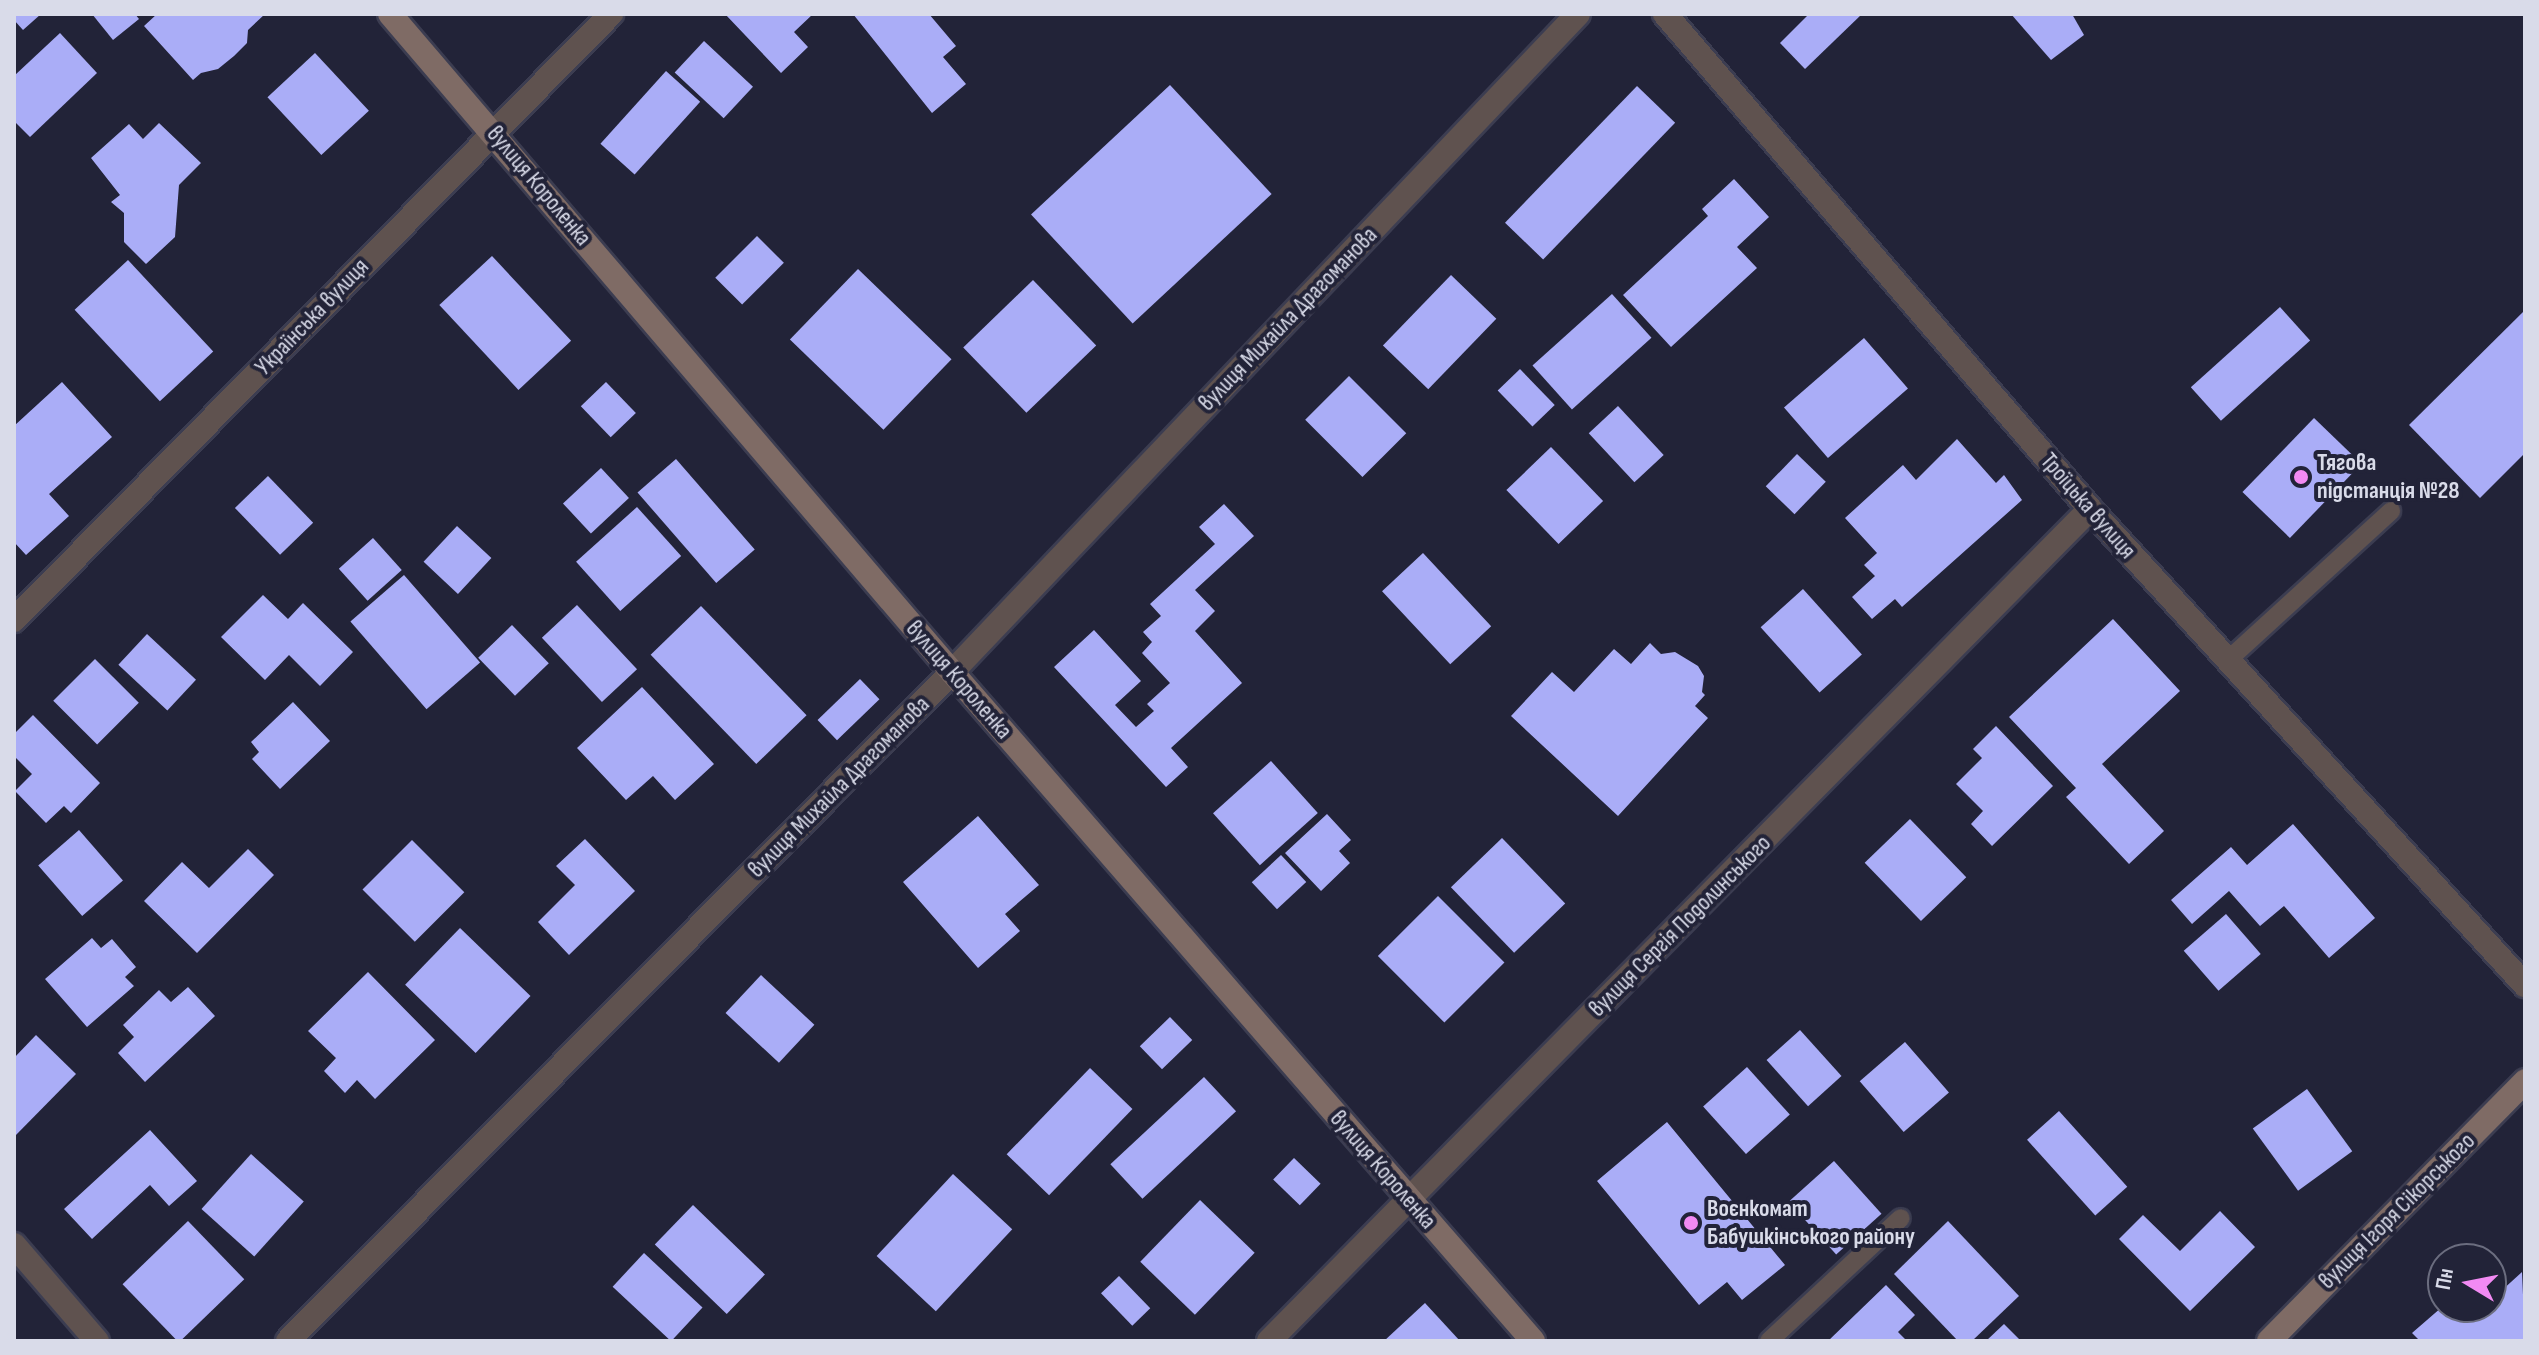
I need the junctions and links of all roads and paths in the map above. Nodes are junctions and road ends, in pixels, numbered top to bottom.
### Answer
1 (390, 14) edge
2 (611, 14) edge
3 (1578, 14) edge
4 (1665, 14) edge
5 (493, 132) junction
6 (2090, 509) junction
7 (2391, 511) dead end
8 (14, 620) edge
9 (2228, 660) junction
10 (952, 672) junction
11 (2525, 985) edge
12 (2525, 1081) edge
13 (1409, 1201) junction
14 (1901, 1218) dead end
15 (14, 1245) edge
16 (97, 1341) edge
17 (288, 1341) edge
18 (1269, 1341) edge
19 (1533, 1341) edge
20 (1769, 1341) edge
21 (2269, 1341) edge

1 - 5 street, вулиця Короленка
2 - 5 street, Українська вулиця
3 - 10 street, вулиця Михайла Драгоманова
4 - 6 street, Троїцька вулиця
5 - 8 street, Українська вулиця
5 - 10 street, вулиця Короленка
6 - 9 street, Троїцька вулиця
6 - 13 street, вулиця Сергія Подолинського
7 - 9 lane
9 - 11 street, Троїцька вулиця
10 - 13 street, вулиця Короленка
10 - 17 street, вулиця Михайла Драгоманова
12 - 21 street, вулиця Ігоря Сікорського
13 - 18 street, вулиця Сергія Подолинського
13 - 19 street, вулиця Короленка
14 - 20 lane
15 - 16 street

